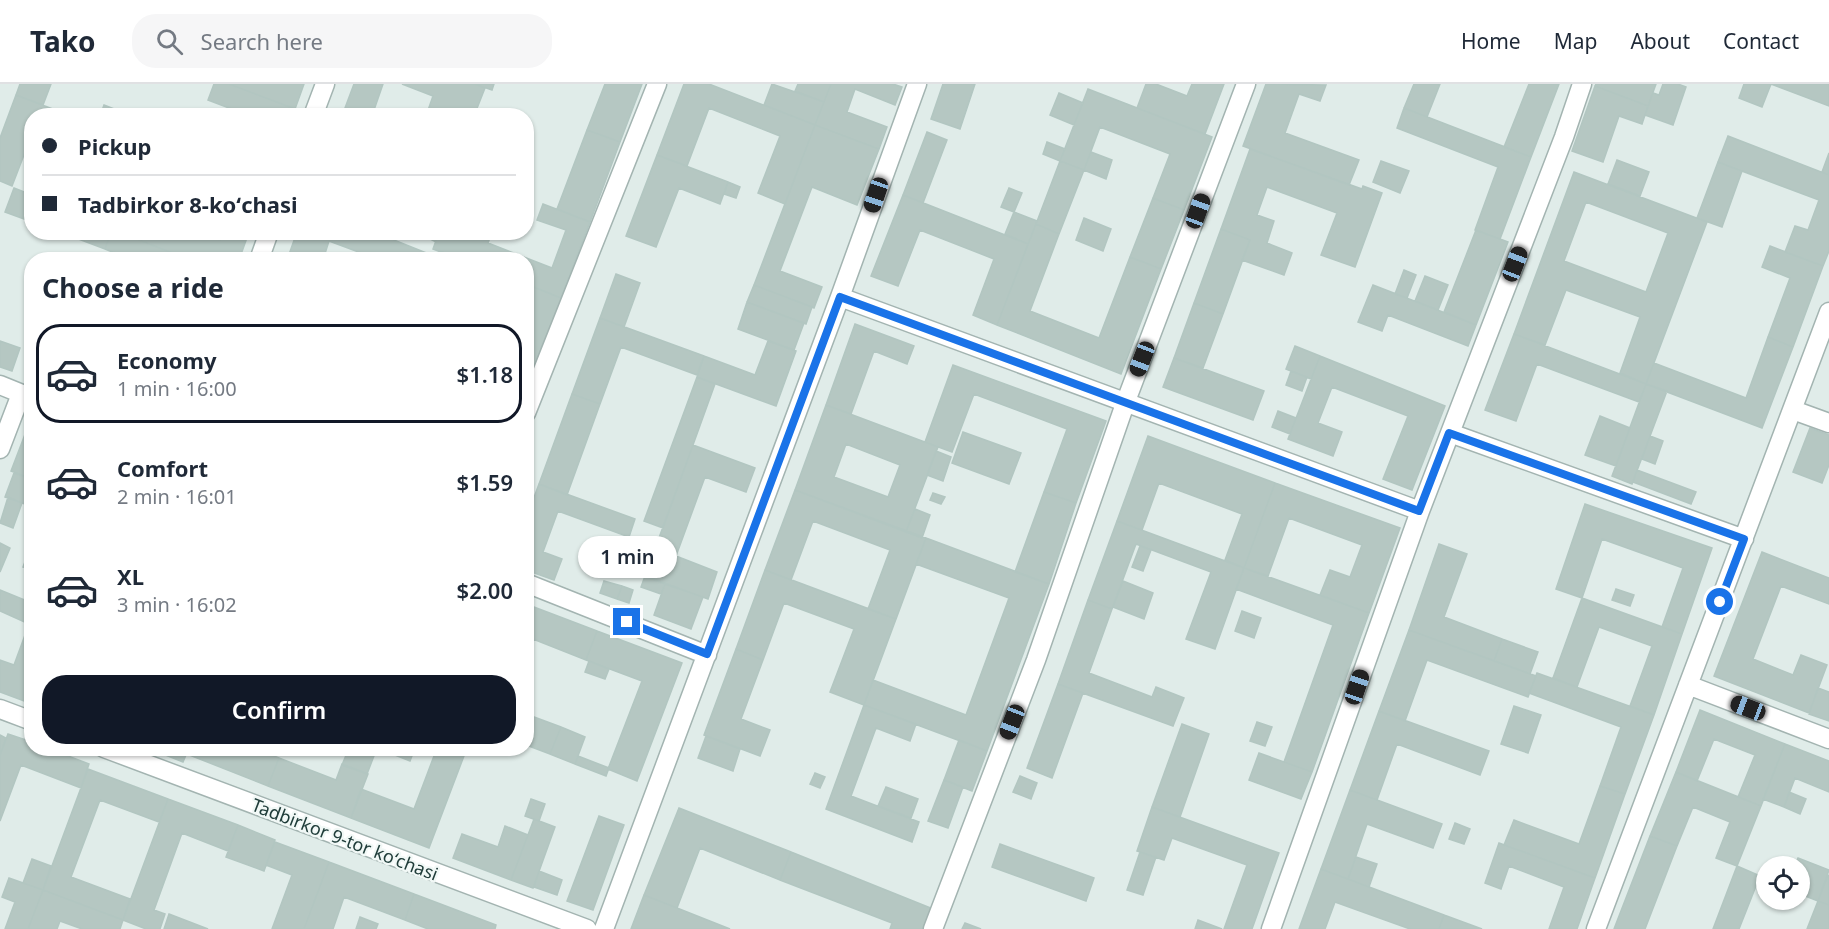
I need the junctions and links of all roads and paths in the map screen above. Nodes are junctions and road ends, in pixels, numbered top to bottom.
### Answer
1 (324, 84) edge
2 (657, 84) edge
3 (917, 84) edge
4 (1246, 84) edge
5 (1582, 84) edge
6 (316, 108) edge
7 (840, 297) junction
8 (1829, 312) edge
9 (0, 385) edge
10 (534, 393) edge
11 (24, 395) edge
12 (24, 400) edge
13 (1126, 401) junction
14 (1793, 410) junction
15 (1829, 423) edge
16 (1449, 433) junction
17 (0, 448) edge
18 (1419, 511) junction
19 (1744, 539) junction
20 (534, 586) edge
21 (707, 654) junction
22 (1688, 685) junction
23 (0, 710) edge
24 (24, 718) edge
25 (1829, 739) edge
26 (125, 756) edge
27 (587, 929) edge
28 (604, 929) edge
29 (933, 929) edge
30 (1271, 929) edge
31 (1596, 929) edge

1 - 6 street
2 - 10 street
3 - 7 street
4 - 13 street
5 - 16 street
7 - 13 street
7 - 21 street
8 - 14 street
9 - 11 street
12 - 17 street
13 - 18 street
13 - 29 street
14 - 15 street
14 - 19 street
16 - 18 street
16 - 19 street
18 - 30 street
19 - 22 street
20 - 21 street
21 - 28 street
22 - 25 street
22 - 31 street
23 - 24 street
26 - 27 street, Tadbirkor 9-tor koʻchasi

